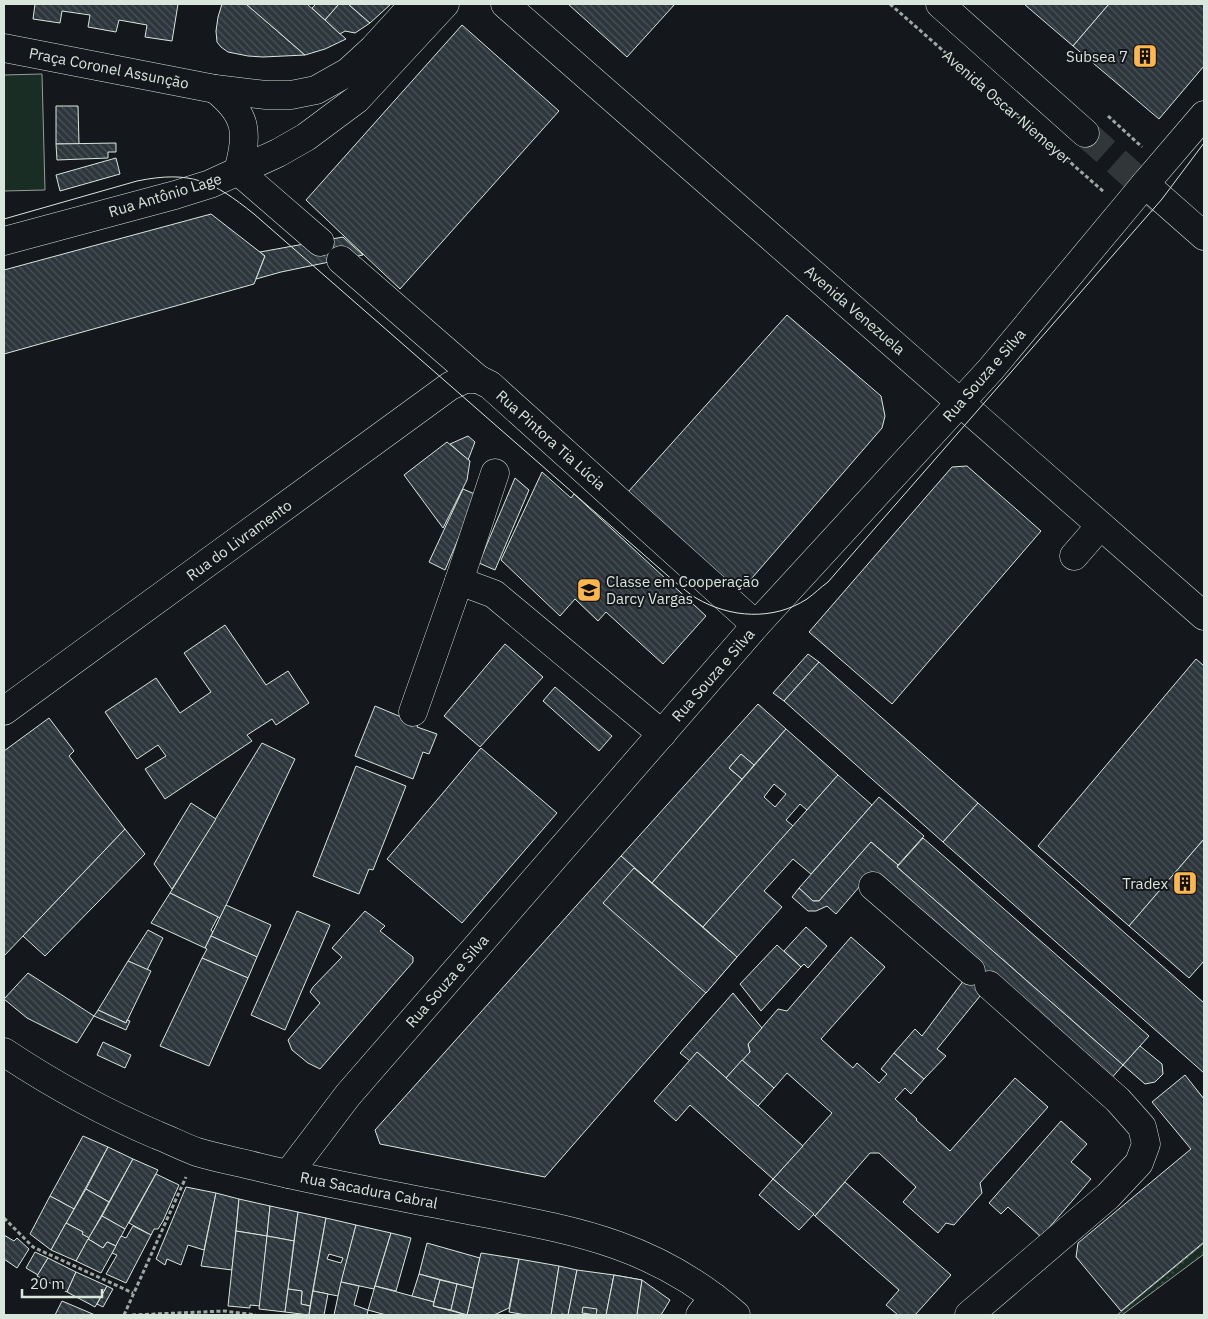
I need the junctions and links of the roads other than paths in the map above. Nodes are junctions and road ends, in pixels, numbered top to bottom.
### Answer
1 (414, 4) edge
2 (445, 4) edge
3 (506, 4) edge
4 (940, 4) edge
5 (4, 48) edge
6 (215, 89) junction
7 (1204, 115) edge
8 (1085, 133) tunnel mouth
9 (238, 171) junction
10 (1145, 184) junction
11 (1204, 236) edge
12 (4, 241) edge
13 (320, 242) dead end
14 (341, 260) dead end
15 (478, 379) junction
16 (960, 403) junction
17 (495, 473) dead end
18 (1100, 526) junction
19 (1074, 556) dead end
20 (459, 581) junction
21 (1204, 616) edge
22 (756, 625) junction
23 (4, 712) edge
24 (413, 712) dead end
25 (662, 734) junction
26 (873, 886) dead end
27 (4, 1052) edge
28 (288, 1174) junction
29 (707, 1306) edge
30 (736, 1315) edge
31 (969, 1315) edge

1 - 6 street
2 - 9 street, Rua Antônio Lage
3 - 16 street, Avenida Venezuela
4 - 8 street, Avenida Oscar Niemeyer
5 - 6 street, Praça Coronel Assunção
6 - 9 street
7 - 10 street, Rua Souza e Silva
9 - 12 street, Rua Antônio Lage
9 - 13 street
10 - 11 street
10 - 16 street, Rua Souza e Silva
14 - 15 street, Rua Pintora Tia Lúcia
15 - 22 street, Rua Pintora Tia Lúcia
15 - 23 street, Rua do Livramento
16 - 18 street, Avenida Venezuela
16 - 22 street, Rua Souza e Silva
17 - 20 street
18 - 19 street
18 - 21 street, Avenida Venezuela
20 - 24 street
20 - 25 street
22 - 25 street, Rua Souza e Silva
25 - 28 street, Rua Souza e Silva
26 - 31 street
27 - 28 street, Rua Sacadura Cabral
28 - 29 street, Rua Sacadura Cabral
29 - 30 street, Rua Sacadura Cabral

